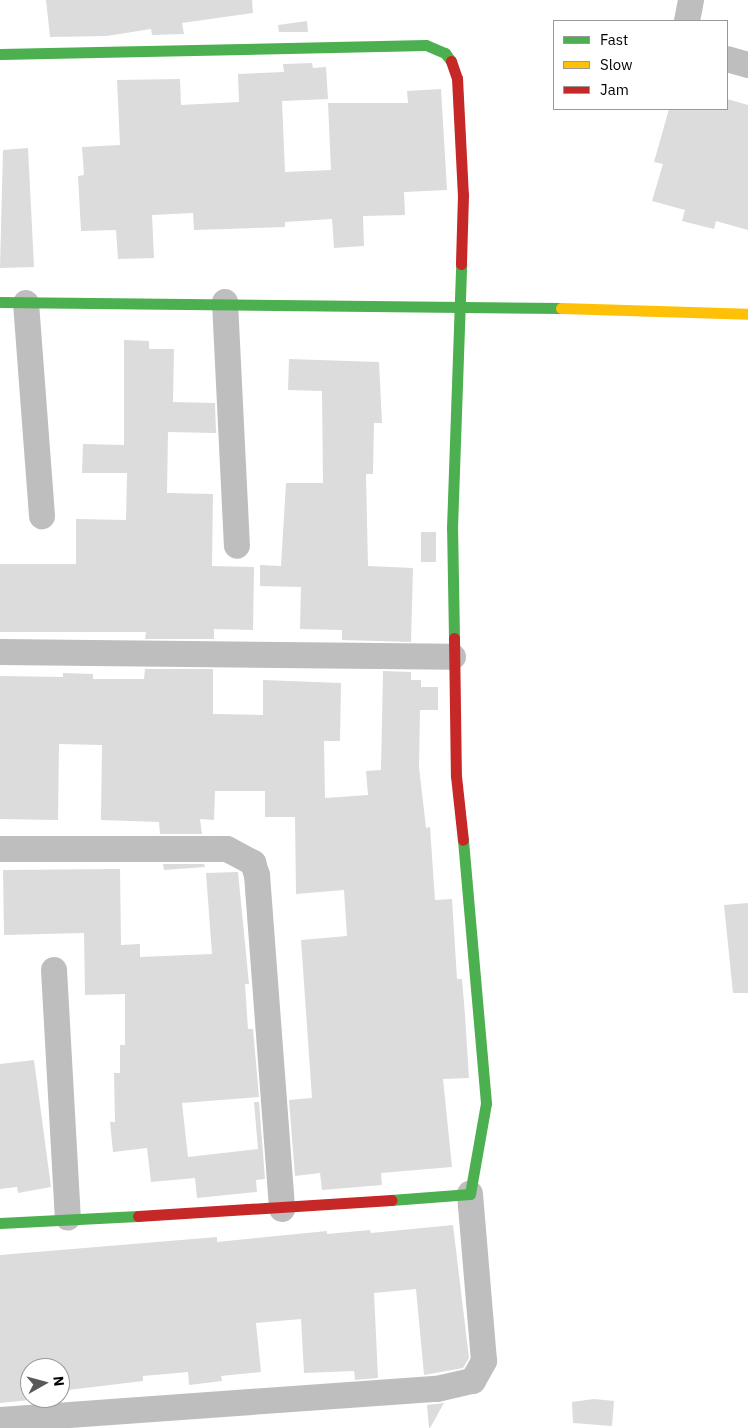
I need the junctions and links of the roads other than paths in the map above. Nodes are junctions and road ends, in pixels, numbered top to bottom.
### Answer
1 (691, 0) edge
2 (687, 20) edge
3 (0, 54) edge
4 (728, 59) edge
5 (748, 65) edge
6 (0, 302) edge
7 (225, 302) junction
8 (26, 303) junction
9 (462, 305) junction
10 (748, 314) edge
11 (42, 516) dead end
12 (237, 546) dead end
13 (0, 652) edge
14 (453, 657) junction
15 (0, 849) edge
16 (54, 970) dead end
17 (470, 1194) junction
18 (282, 1209) junction
19 (68, 1218) junction
20 (0, 1223) edge
21 (0, 1420) edge

1 - 2 street
3 - 9 street
4 - 5 street
6 - 8 street
7 - 8 street
7 - 9 street
7 - 12 street
8 - 11 street
9 - 10 street
9 - 14 street
13 - 14 street
14 - 17 street
15 - 18 street
16 - 19 street
17 - 18 street
17 - 21 street
18 - 19 street
19 - 20 street

